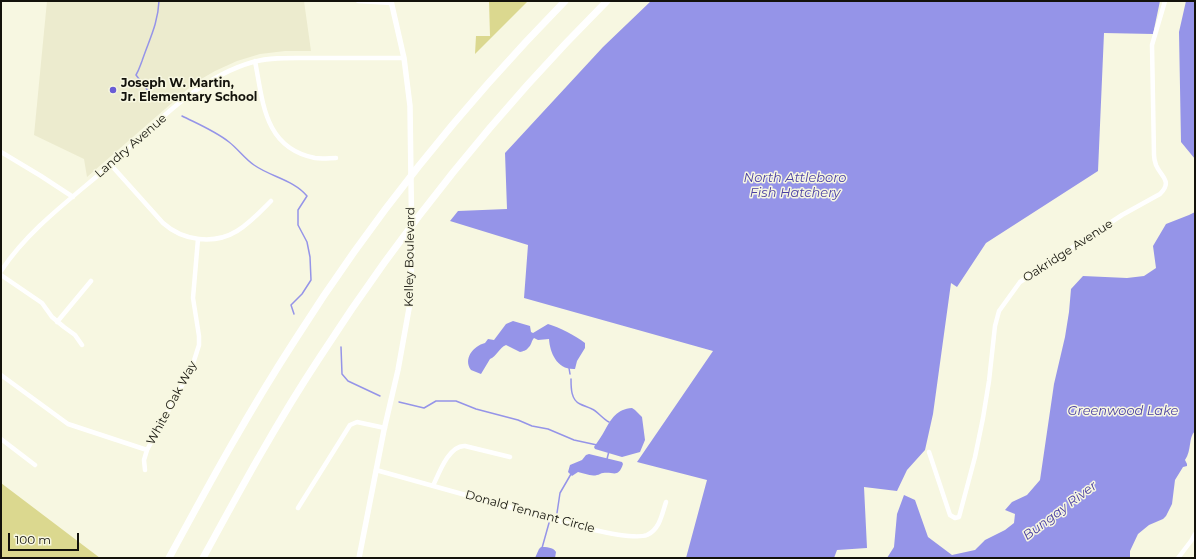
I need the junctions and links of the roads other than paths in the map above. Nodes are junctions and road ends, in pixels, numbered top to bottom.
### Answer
1 (358, 1) edge
2 (565, 1) edge
3 (607, 1) edge
4 (1164, 1) edge
5 (391, 2) edge
6 (404, 58) junction
7 (255, 61) junction
8 (1, 152) edge
9 (336, 158) dead end
10 (111, 165) junction
11 (73, 197) junction
12 (271, 200) dead end
13 (198, 239) junction
14 (1, 271) edge
15 (1, 274) edge
16 (91, 281) dead end
17 (57, 322) junction
18 (82, 345) dead end
19 (1, 375) edge
20 (385, 428) junction
21 (1, 439) edge
22 (147, 450) junction
23 (929, 452) dead end
24 (510, 458) dead end
25 (35, 465) dead end
26 (145, 470) dead end
27 (376, 470) junction
28 (433, 486) junction
29 (666, 502) dead end
30 (298, 508) dead end
31 (1195, 534) edge
32 (169, 558) edge
33 (203, 558) edge
34 (359, 558) edge
35 (1178, 558) edge

1 - 5 street
2 - 32 highway
3 - 33 highway
4 - 23 street, Oakridge Avenue
5 - 6 main road, Kelley Boulevard
6 - 7 street, Landry Avenue
6 - 20 main road, Kelley Boulevard
7 - 9 street
7 - 10 street, Landry Avenue
8 - 11 street
10 - 11 street, Landry Avenue
10 - 13 street
11 - 14 street, Landry Avenue
12 - 13 street
13 - 22 street, White Oak Way
15 - 17 street
16 - 17 street
17 - 18 street
19 - 22 street
20 - 27 main road, Kelley Boulevard
20 - 30 street
21 - 25 street
22 - 26 street, White Oak Way
24 - 28 street
27 - 28 street, Donald Tennant Circle
27 - 34 main road, Kelley Boulevard
28 - 29 street, Donald Tennant Circle
31 - 35 street

